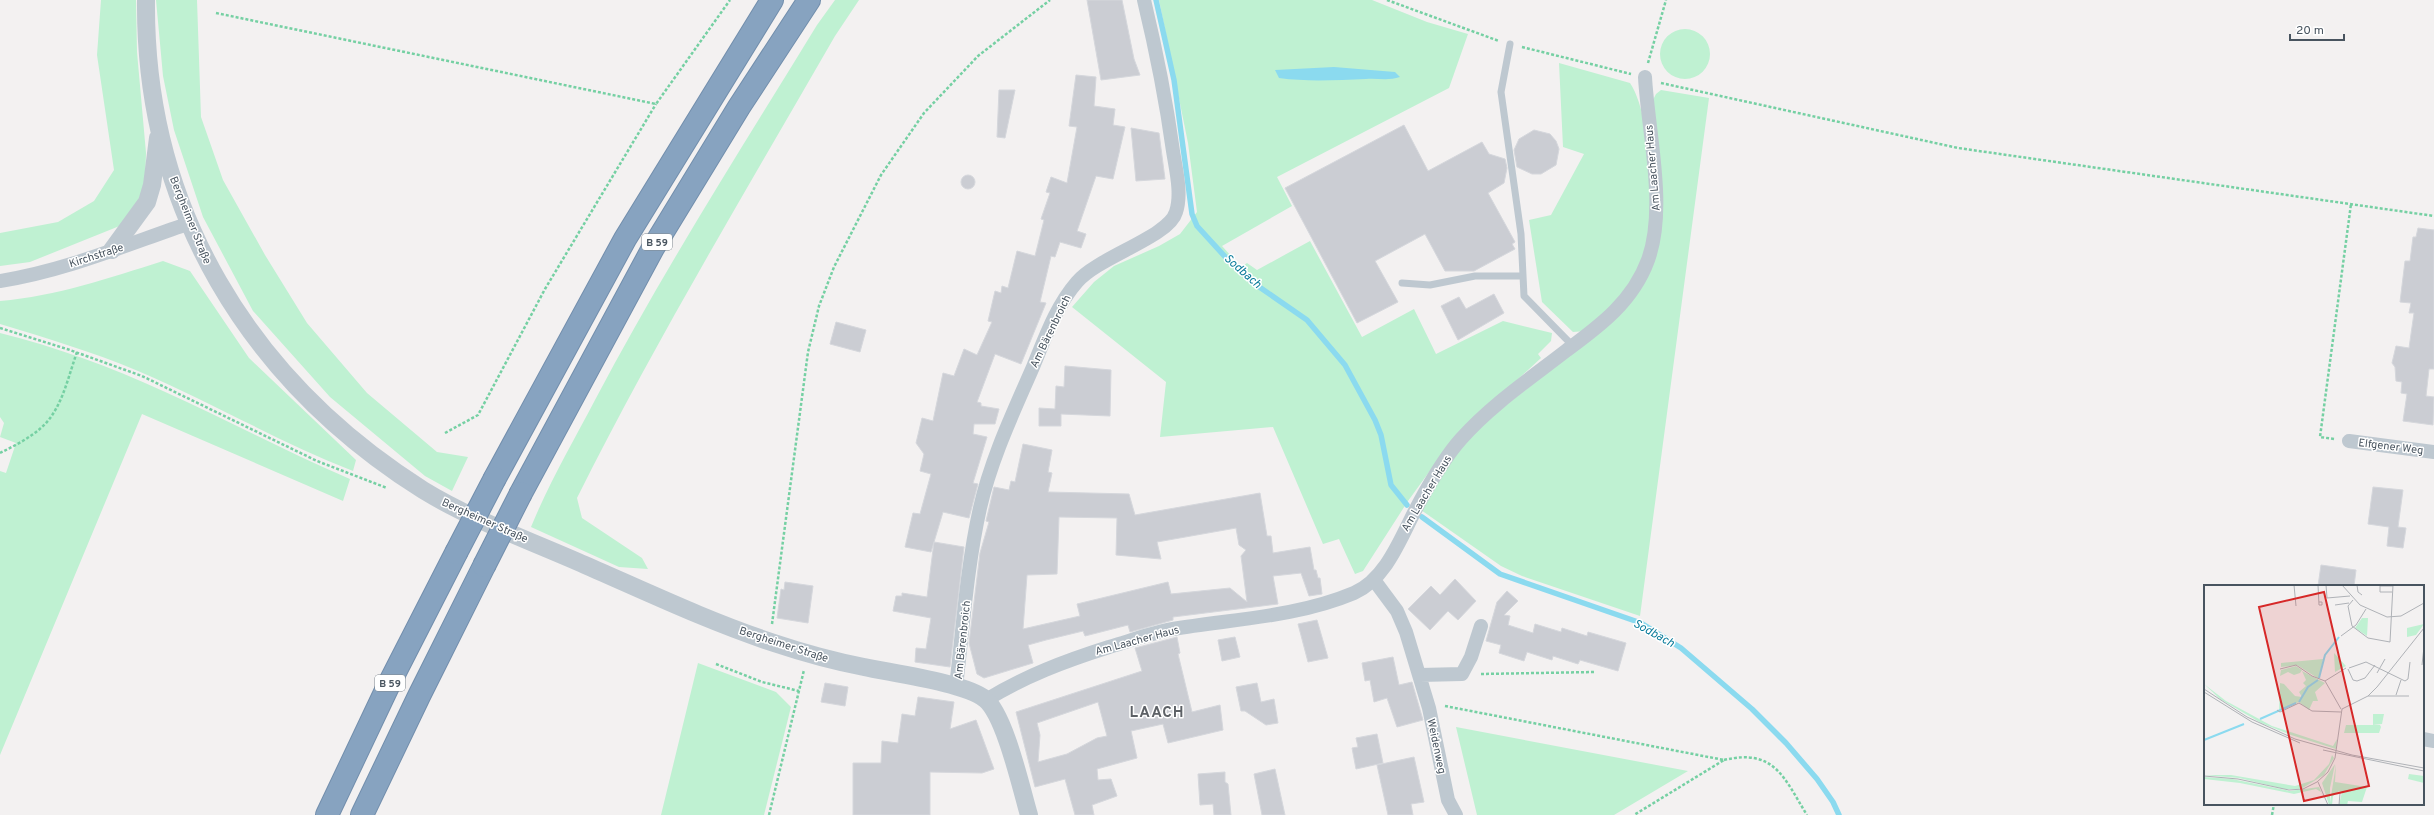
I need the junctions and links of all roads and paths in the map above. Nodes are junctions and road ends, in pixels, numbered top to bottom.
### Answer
1 (146, 0) edge
2 (730, 0) edge
3 (772, 0) edge
4 (809, 0) edge
5 (1050, 0) edge
6 (1144, 0) edge
7 (1387, 0) edge
8 (1666, 0) edge
9 (216, 13) dead end
10 (1510, 44) junction
11 (1645, 77) junction
12 (656, 104) junction
13 (160, 127) junction
14 (2350, 204) junction
15 (2434, 216) edge
16 (190, 223) junction
17 (112, 250) junction
18 (1523, 276) junction
19 (0, 281) edge
20 (1402, 283) dead end
21 (0, 328) edge
22 (1573, 346) junction
23 (77, 352) junction
24 (445, 433) dead end
25 (2320, 437) dead end
26 (2348, 441) dead end
27 (2434, 452) edge
28 (0, 453) edge
29 (391, 489) dead end
30 (1374, 580) junction
31 (1481, 626) dead end
32 (770, 642) junction
33 (809, 654) junction
34 (716, 664) dead end
35 (1595, 672) dead end
36 (1462, 674) junction
37 (1420, 675) junction
38 (956, 687) junction
39 (799, 691) junction
40 (986, 700) junction
41 (1429, 708) junction
42 (2424, 740) edge
43 (2434, 741) edge
44 (1724, 760) junction
45 (2274, 805) edge
46 (327, 815) edge
47 (362, 815) edge
48 (769, 815) edge
49 (1029, 815) edge
50 (1456, 815) edge
51 (1634, 815) edge
52 (1807, 815) edge
53 (2272, 815) edge

1 - 13 street, Bergheimer Straße
2 - 12 path
3 - 46 highway, B 59, bridge
4 - 47 highway, B 59, bridge
5 - 32 path
6 - 38 street, Am Bärenbroich
7 - 10 path
8 - 11 path
9 - 12 path
10 - 11 path
10 - 18 lane
11 - 14 path
11 - 22 street, Am Laacher Haus
12 - 24 path
13 - 16 street, Bergheimer Straße
13 - 17 street
14 - 15 path
14 - 25 path
16 - 17 street, Kirchstraße
16 - 32 street, Bergheimer Straße
17 - 19 street, Kirchstraße
18 - 20 lane
18 - 22 lane
21 - 23 path
22 - 30 street, Am Laacher Haus
23 - 28 path
23 - 29 path
26 - 27 street, Elfgener Weg
30 - 37 street, Weidenweg
30 - 40 street, Am Laacher Haus
31 - 36 street
32 - 33 street, Bergheimer Straße
33 - 38 street, Bergheimer Straße
33 - 39 path
34 - 39 path
35 - 36 path
36 - 37 street
37 - 41 street, Weidenweg
38 - 40 street, Bergheimer Straße
39 - 48 path
40 - 49 street
41 - 44 path
41 - 50 street, Weidenweg
42 - 43 street
44 - 51 path
44 - 52 path
45 - 53 path

